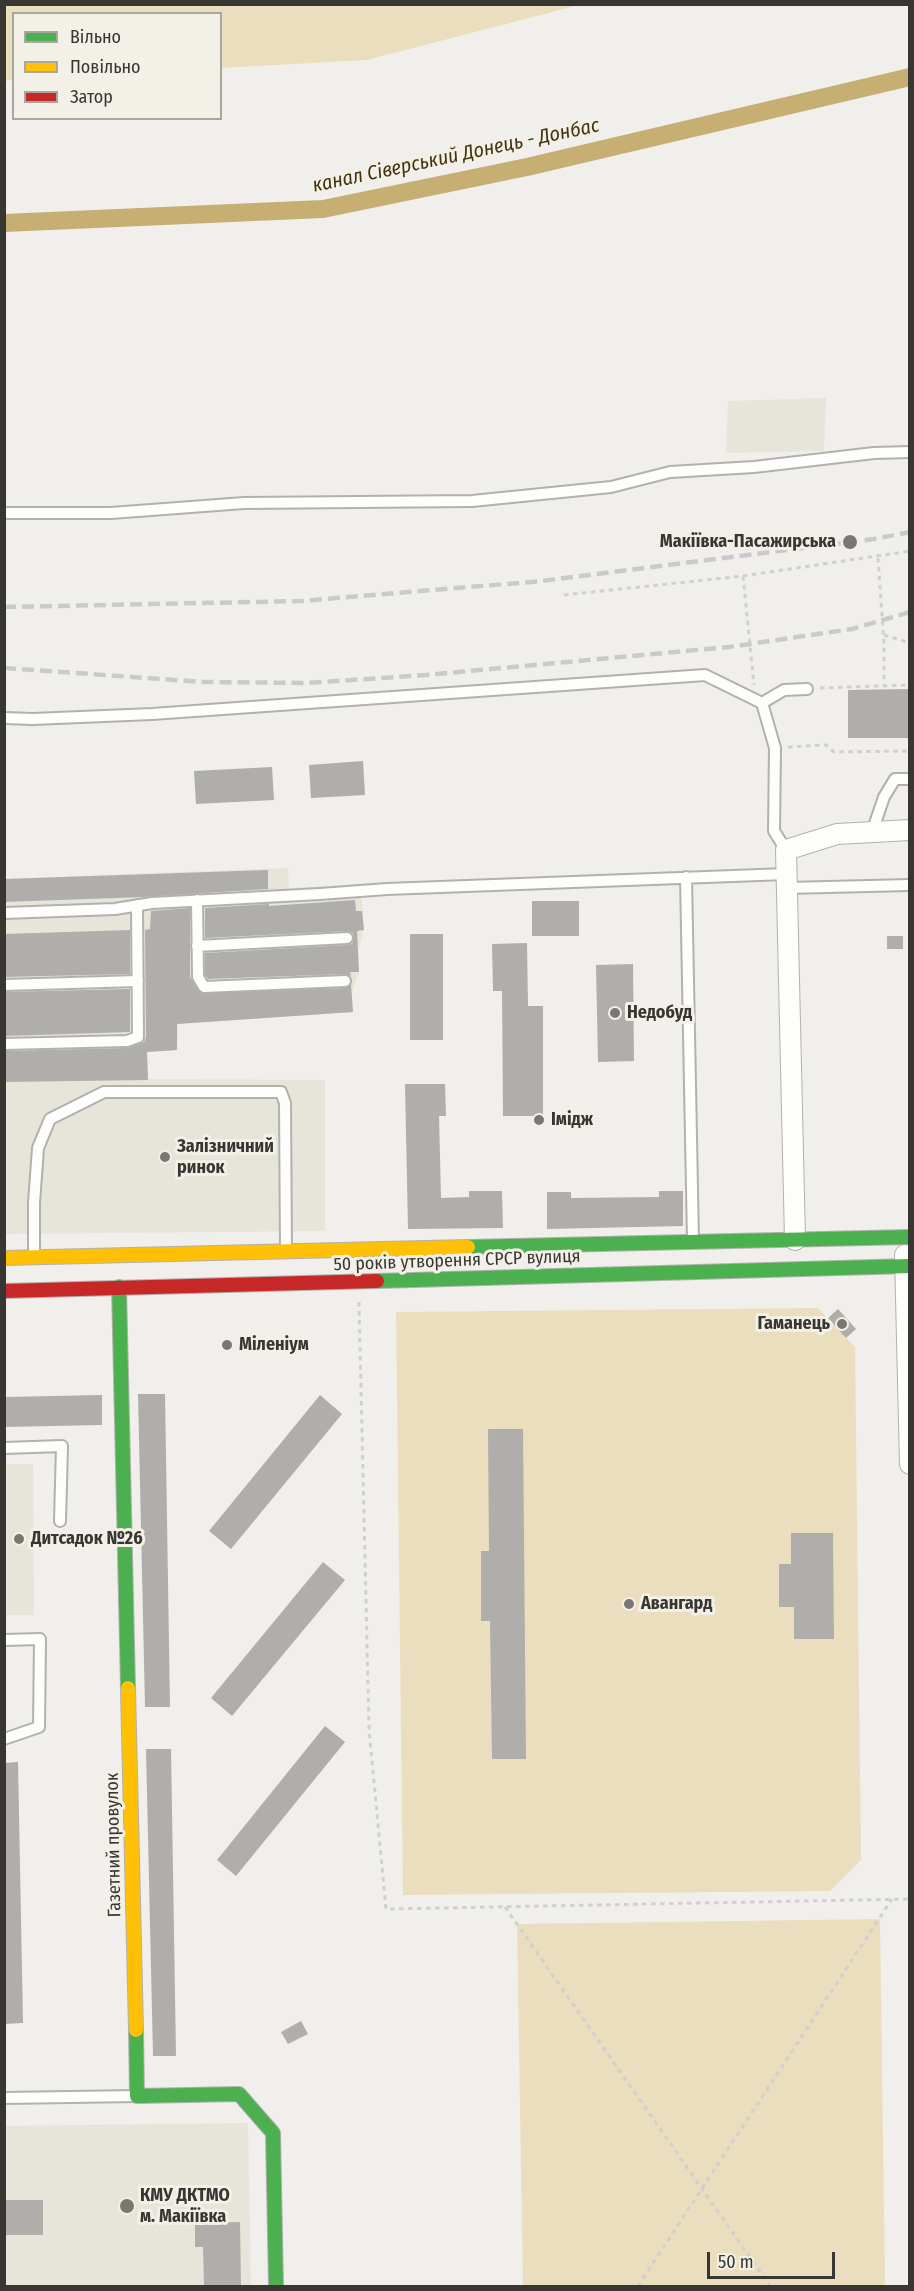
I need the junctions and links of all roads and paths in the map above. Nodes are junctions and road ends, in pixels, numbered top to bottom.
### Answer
1 (909, 452) edge
2 (4, 513) edge
3 (909, 551) edge
4 (878, 558) junction
5 (743, 576) junction
6 (564, 595) dead end
7 (884, 635) junction
8 (909, 643) edge
9 (884, 685) junction
10 (909, 685) edge
11 (754, 686) dead end
12 (807, 689) joint
13 (762, 703) junction
14 (4, 718) edge
15 (776, 748) junction
16 (909, 752) edge
17 (909, 779) edge
18 (909, 830) edge
19 (872, 832) junction
20 (786, 850) junction
21 (686, 877) junction
22 (787, 881) junction
23 (909, 885) edge
24 (197, 900) junction
25 (137, 905) junction
26 (4, 913) edge
27 (347, 938) dead end
28 (198, 946) junction
29 (138, 981) junction
30 (345, 981) dead end
31 (4, 985) edge
32 (4, 1044) edge
33 (907, 1237) edge
34 (795, 1240) junction
35 (693, 1242) junction
36 (286, 1251) junction
37 (34, 1257) junction
38 (4, 1258) edge
39 (907, 1266) edge
40 (359, 1282) junction
41 (119, 1287) junction
42 (4, 1291) edge
43 (4, 1448) edge
44 (909, 1464) edge
45 (60, 1521) dead end
46 (4, 1640) edge
47 (4, 1739) edge
48 (892, 1899) junction
49 (909, 1899) edge
50 (505, 1907) junction
51 (137, 2096) junction
52 (4, 2098) edge
53 (702, 2188) junction
54 (276, 2286) edge
55 (638, 2286) edge
56 (770, 2286) edge

1 - 2 lane
3 - 4 path
4 - 5 path
4 - 7 path
5 - 6 path
5 - 11 path
7 - 8 path
7 - 9 path
9 - 10 path
9 - 12 path
12 - 13 lane
13 - 14 lane
13 - 15 lane
15 - 16 path
15 - 20 lane
17 - 19 lane
18 - 19 street
19 - 20 street
20 - 22 street
21 - 22 lane
21 - 24 lane
21 - 35 lane
22 - 23 lane
22 - 34 street
24 - 25 lane
24 - 28 lane
25 - 26 lane
25 - 29 lane
27 - 28 lane
28 - 30 lane
29 - 31 lane
29 - 32 lane
33 - 34 main road, 50 років утворення СРСР вулиця
33 - 39 street
34 - 35 main road, 50 років утворення СРСР вулиця
35 - 36 main road, 50 років утворення СРСР вулиця
36 - 37 main road, 50 років утворення СРСР вулиця
36 - 37 lane
37 - 38 main road, 50 років утворення СРСР вулиця
39 - 40 main road, 50 років утворення СРСР вулиця
39 - 44 street
40 - 41 main road, 50 років утворення СРСР вулиця
40 - 50 path
41 - 42 main road, 50 років утворення СРСР вулиця
41 - 51 main road, Газетний провулок
43 - 45 lane
46 - 47 lane
48 - 49 path
48 - 50 path
48 - 53 path
50 - 53 path
51 - 52 lane
51 - 54 main road
53 - 55 path
53 - 56 path

